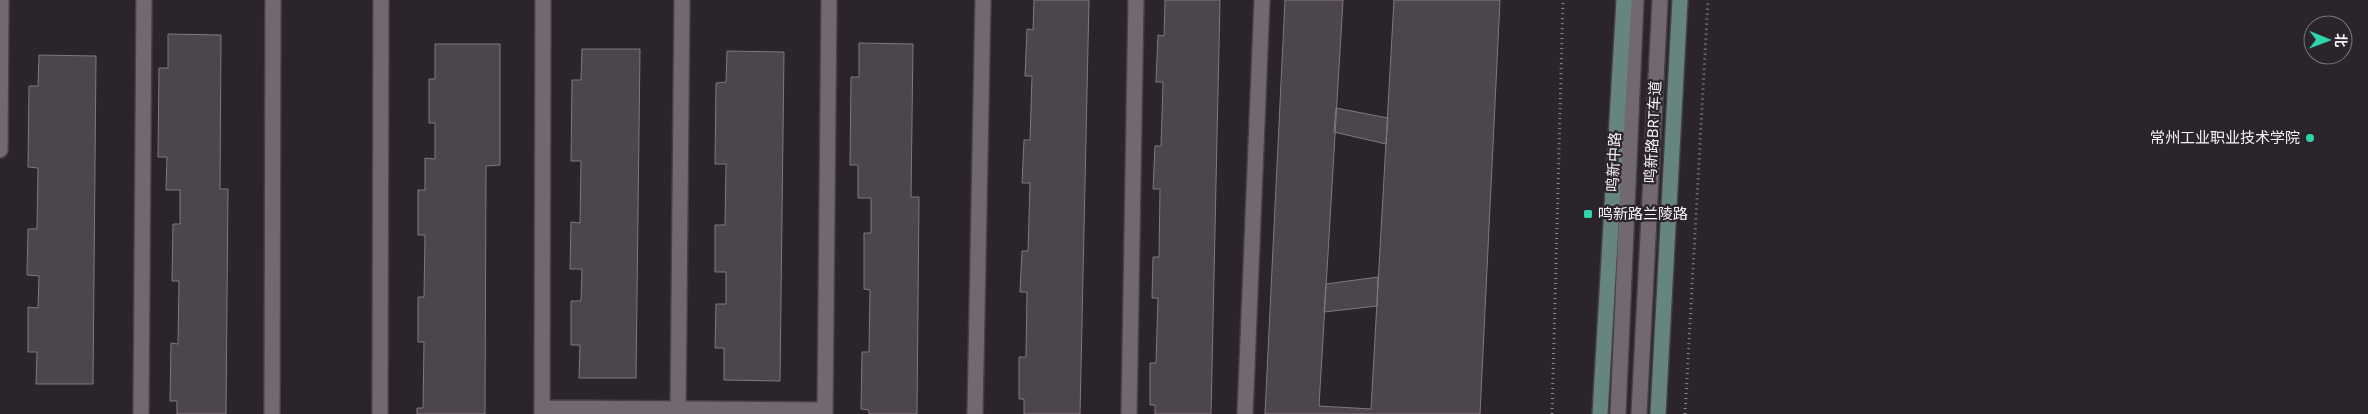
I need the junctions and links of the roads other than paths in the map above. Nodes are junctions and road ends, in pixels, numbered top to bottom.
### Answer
1 (1, 0) edge
2 (144, 0) edge
3 (273, 0) edge
4 (381, 0) edge
5 (543, 0) edge
6 (682, 0) edge
7 (829, 0) edge
8 (983, 0) edge
9 (1136, 0) edge
10 (1262, 0) edge
11 (1624, 0) edge
12 (1636, 0) edge
13 (1660, 0) edge
14 (1680, 0) edge
15 (0, 150) edge
16 (542, 411) edge
17 (678, 412) edge
18 (825, 412) edge
19 (141, 414) edge
20 (272, 414) edge
21 (380, 414) edge
22 (975, 414) edge
23 (1129, 414) edge
24 (1245, 414) edge
25 (1600, 414) edge
26 (1618, 414) edge
27 (1639, 414) edge
28 (1658, 414) edge

1 - 15 lane
2 - 19 lane
3 - 20 lane
4 - 21 lane
5 - 16 lane
6 - 17 lane
7 - 18 lane
8 - 22 lane
9 - 23 lane
10 - 24 lane
11 - 25 main road, 鸣新中路
12 - 26 lane, 鸣新路BRT车道
13 - 27 lane, 鸣新路BRT车道
14 - 28 main road
16 - 17 lane
17 - 18 lane

